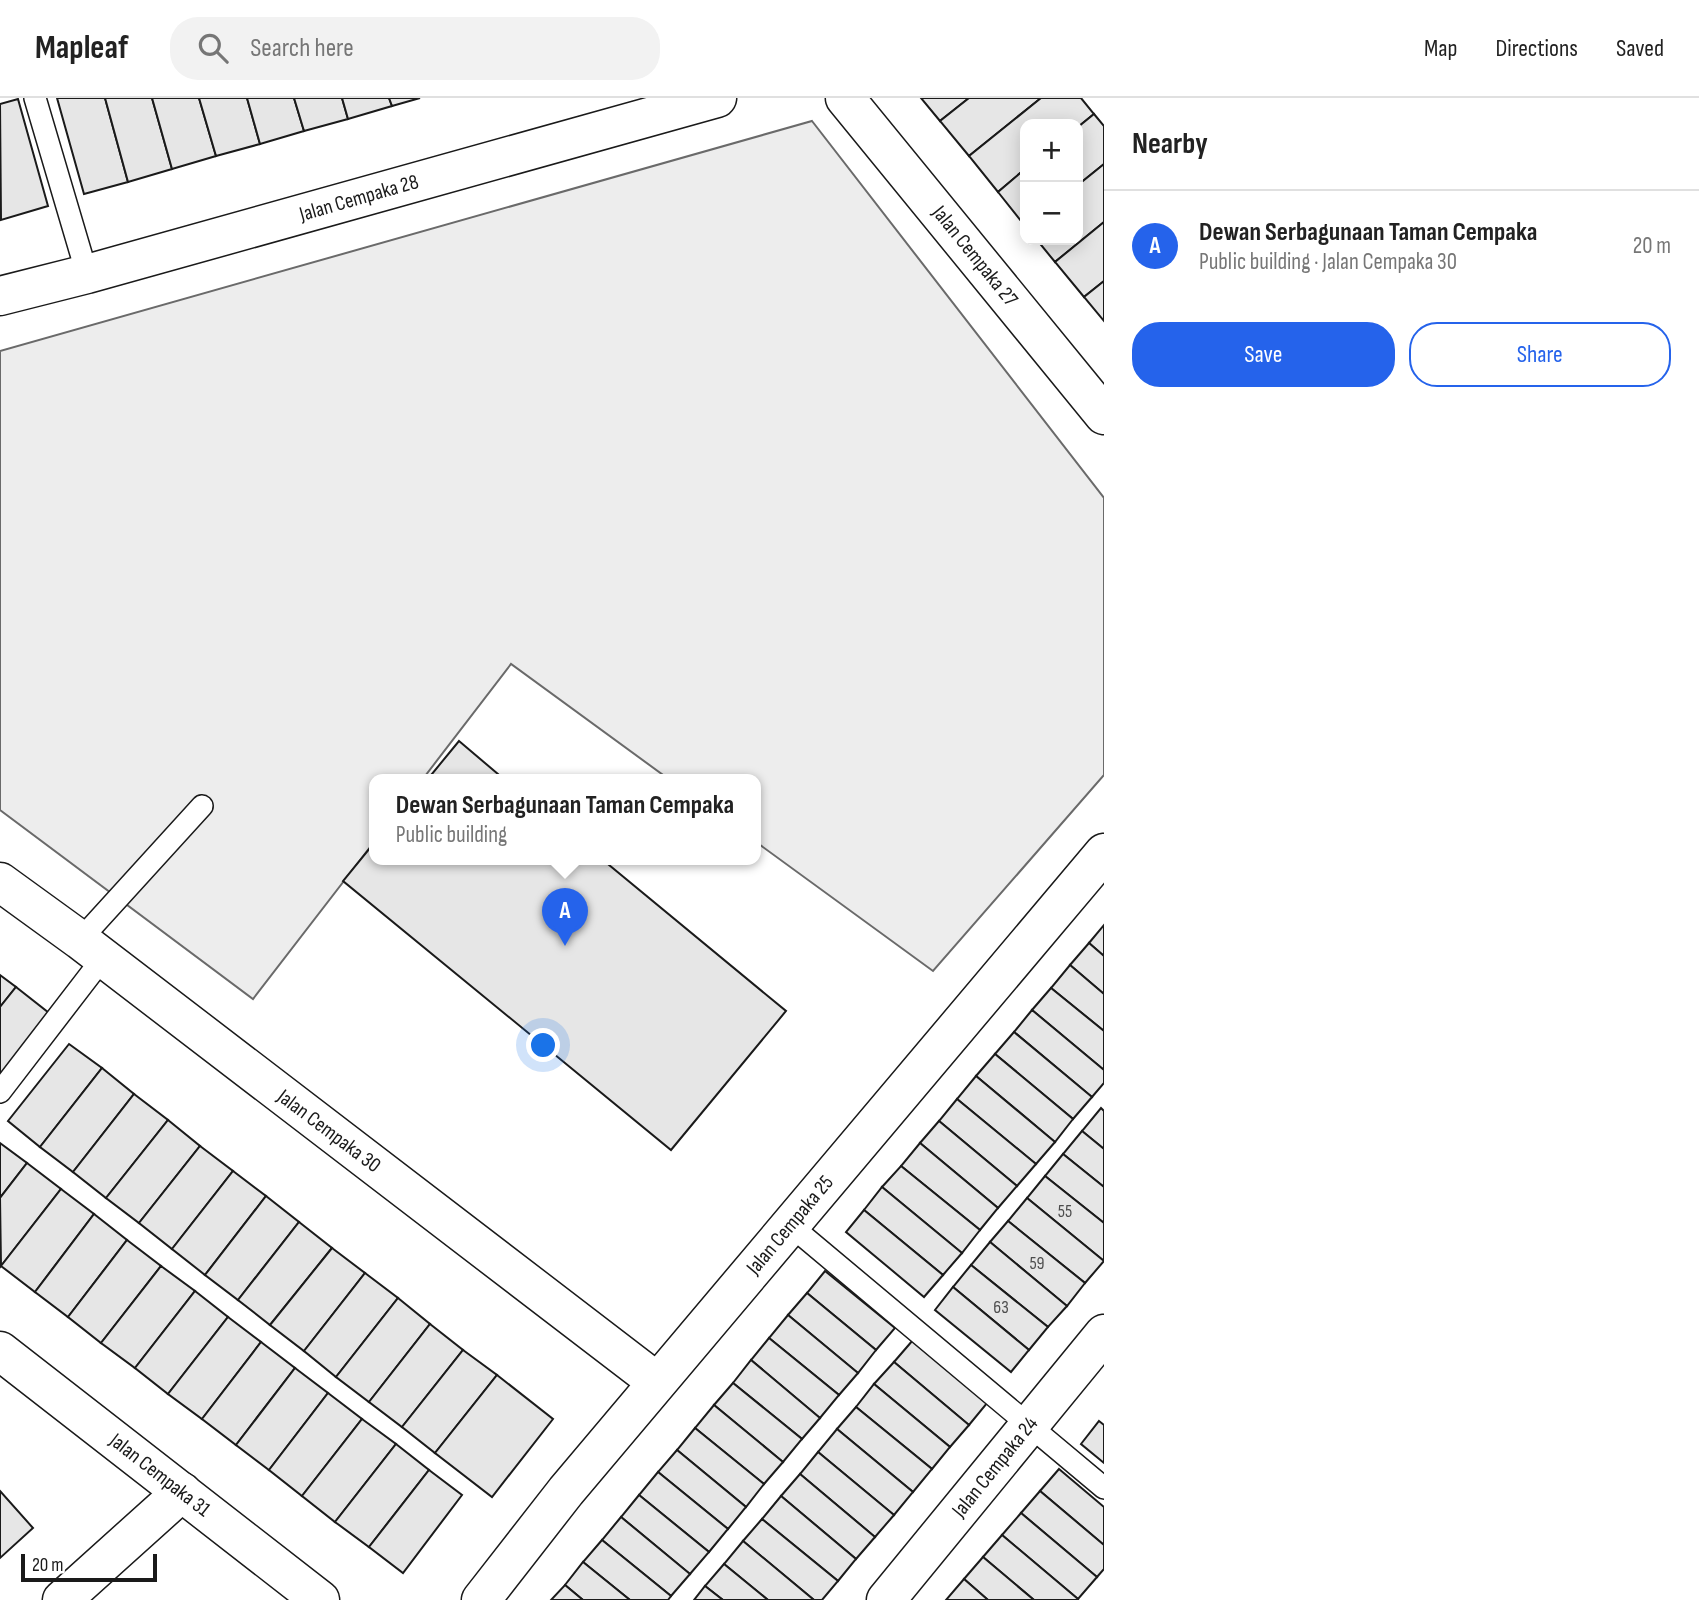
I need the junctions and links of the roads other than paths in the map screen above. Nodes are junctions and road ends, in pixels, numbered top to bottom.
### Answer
1 (35, 98) edge
2 (717, 98) edge
3 (845, 98) edge
4 (88, 274) junction
5 (0, 296) edge
6 (1104, 415) edge
7 (202, 806) dead end
8 (1104, 853) edge
9 (0, 882) edge
10 (92, 949) junction
11 (0, 1092) edge
12 (790, 1225) junction
13 (1104, 1334) edge
14 (0, 1351) edge
15 (657, 1382) junction
16 (1028, 1426) junction
17 (1104, 1488) edge
18 (182, 1492) junction
19 (62, 1600) edge
20 (320, 1600) edge
21 (481, 1600) edge
22 (886, 1600) edge

1 - 4 lane
2 - 4 street, Jalan Cempaka 28
3 - 6 street, Jalan Cempaka 27
4 - 5 street, Jalan Cempaka 28
7 - 10 lane
8 - 12 street, Jalan Cempaka 25
9 - 10 street, Jalan Cempaka 30
10 - 11 lane
10 - 15 street, Jalan Cempaka 30
12 - 15 street, Jalan Cempaka 25
12 - 16 lane
13 - 16 street, Jalan Cempaka 24
14 - 18 street, Jalan Cempaka 31
15 - 21 street, Jalan Cempaka 25
16 - 17 lane
16 - 22 street, Jalan Cempaka 24
18 - 19 street
18 - 20 street, Jalan Cempaka 31

